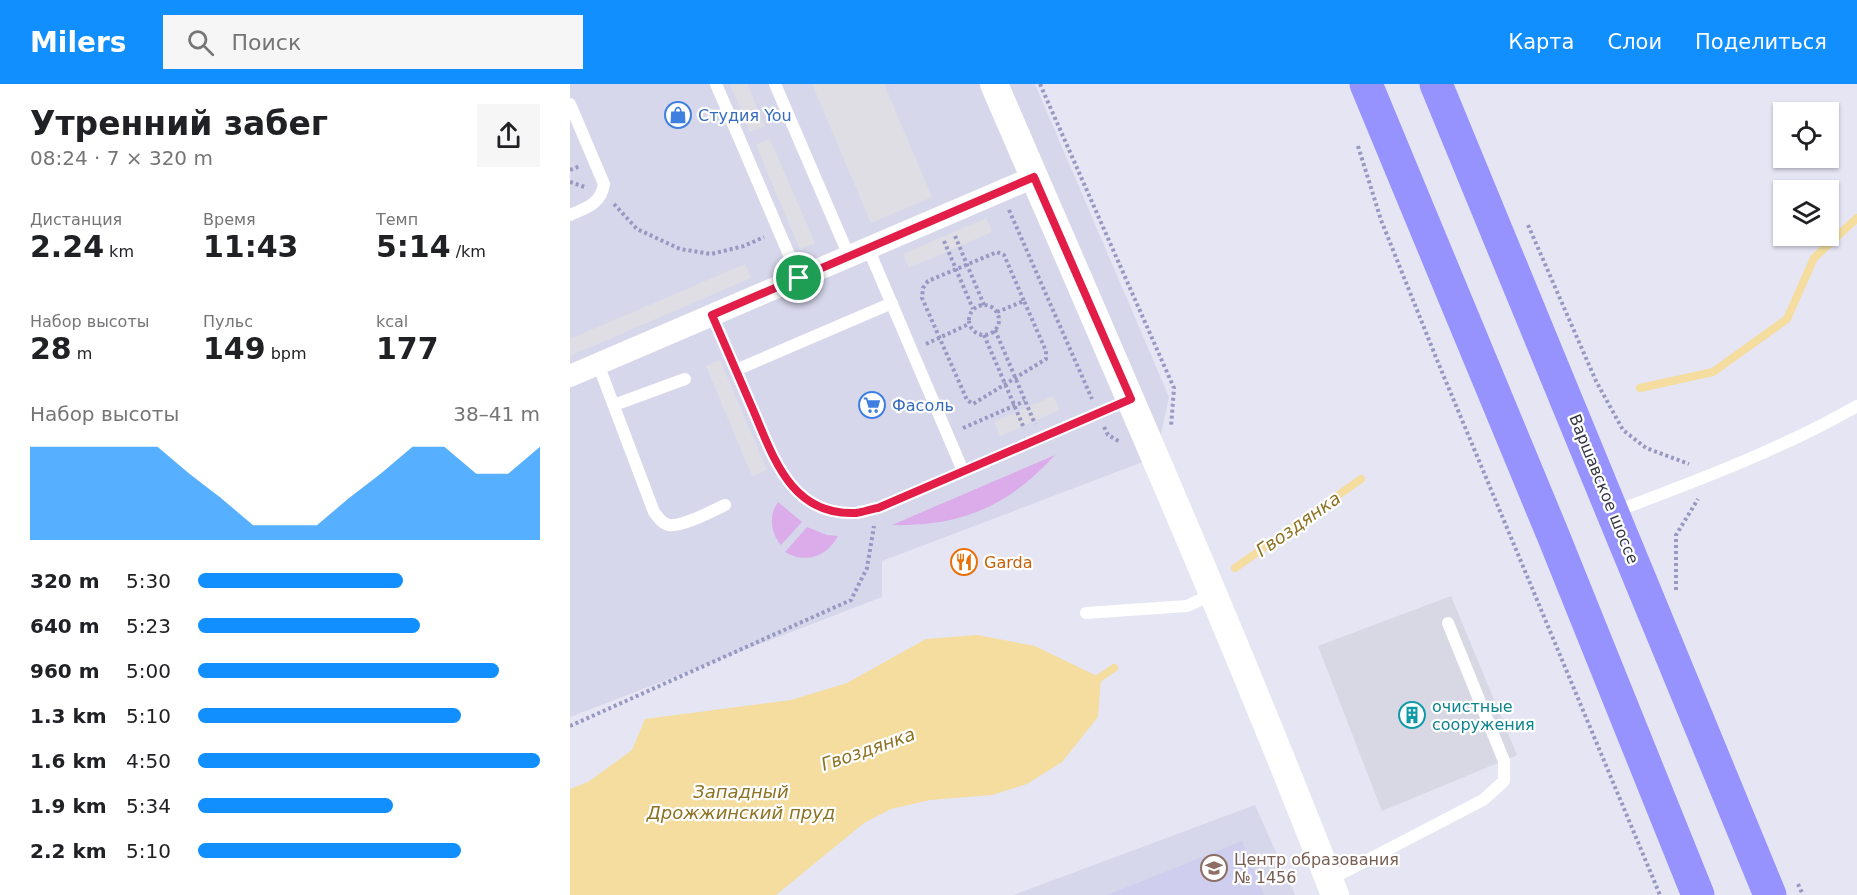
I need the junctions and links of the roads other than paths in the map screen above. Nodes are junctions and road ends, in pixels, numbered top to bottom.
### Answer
1 (716, 84) edge
2 (776, 84) edge
3 (994, 84) edge
4 (1366, 84) edge
5 (1436, 84) edge
6 (570, 104) edge
7 (1034, 177) junction
8 (570, 215) edge
9 (858, 252) junction
10 (799, 278) junction
11 (892, 303) junction
12 (712, 315) junction
13 (598, 363) junction
14 (736, 370) junction
15 (570, 376) edge
16 (685, 379) dead end
17 (1131, 399) junction
18 (614, 405) junction
19 (1857, 406) edge
20 (963, 471) junction
21 (725, 505) dead end
22 (1614, 512) junction
23 (1212, 594) junction
24 (1086, 613) dead end
25 (1448, 623) dead end
26 (1332, 888) edge
27 (1698, 895) edge
28 (1770, 895) edge

1 - 10 lane
2 - 9 lane
3 - 7 street
4 - 27 main road
5 - 22 main road, Варшавское шоссе
6 - 8 lane
7 - 9 street
7 - 17 street
9 - 10 street
9 - 11 lane
10 - 12 street
11 - 14 lane
11 - 20 lane
12 - 13 street
12 - 14 lane
13 - 15 street
13 - 18 lane
14 - 20 lane
16 - 18 lane
17 - 20 lane
17 - 23 street
18 - 21 lane
19 - 22 lane
22 - 28 main road, Варшавское шоссе
23 - 24 lane
23 - 26 street
25 - 26 lane

